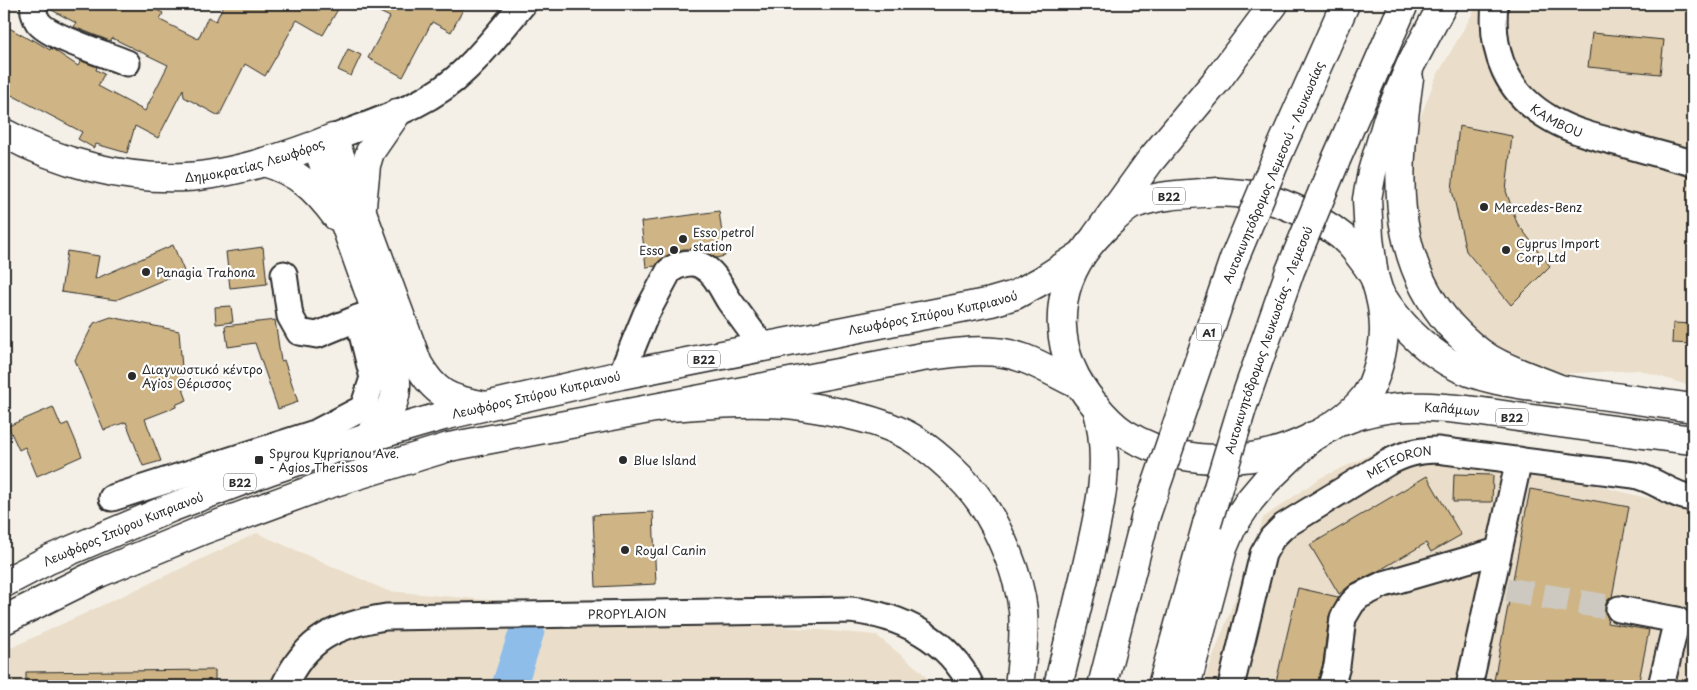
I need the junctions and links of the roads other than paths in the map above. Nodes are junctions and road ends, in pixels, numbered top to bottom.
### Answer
1 (34, 4) edge
2 (523, 4) edge
3 (1274, 4) edge
4 (1345, 4) edge
5 (1404, 4) edge
6 (1443, 4) edge
7 (1494, 4) edge
8 (127, 63) dead end
9 (1411, 64) junction
10 (397, 113) junction
11 (4, 133) edge
12 (325, 142) junction
13 (264, 162) junction
14 (1693, 163) edge
15 (354, 222) junction
16 (1089, 245) junction
17 (284, 274) dead end
18 (1376, 283) junction
19 (367, 315) junction
20 (762, 347) junction
21 (622, 375) junction
22 (1079, 385) junction
23 (1560, 389) junction
24 (485, 406) junction
25 (669, 406) junction
26 (1096, 407) junction
27 (1693, 408) edge
28 (1323, 431) junction
29 (367, 438) junction
30 (1693, 440) edge
31 (1519, 460) junction
32 (112, 498) dead end
33 (1693, 498) edge
34 (1498, 551) junction
35 (4, 583) edge
36 (1619, 609) tunnel mouth
37 (4, 620) edge
38 (284, 686) edge
39 (971, 686) edge
40 (1019, 686) edge
41 (1058, 686) edge
42 (1102, 686) edge
43 (1162, 686) edge
44 (1186, 686) edge
45 (1231, 686) edge
46 (1331, 686) edge
47 (1469, 686) edge
48 (1661, 686) edge

1 - 8 street
2 - 10 street, Δημοκρατίας Λεωφόρος
3 - 16 main road
4 - 42 main road, Αυτοκινητόδρομος Λεμεσού - Λευκωσίας / A1, bridge
5 - 43 main road, Αυτοκινητόδρομος Λευκωσίας - Λεμεσού, bridge
6 - 9 main road
7 - 14 street, KAMBOU
9 - 18 main road
9 - 23 main road
10 - 12 street, Δημοκρατίας Λεωφόρος
10 - 15 main road
11 - 13 main road, Δημοκρατίας Λεωφόρος
12 - 13 main road, Δημοκρατίας Λεωφόρος
12 - 15 main road
13 - 15 main road
15 - 19 main road
15 - 24 main road
16 - 18 main road, B22
16 - 20 main road, Λεωφόρος Σπύρου Κυπριανού / B22
16 - 22 main road, B22
17 - 19 street
18 - 23 main road, B22
18 - 28 main road, B22
19 - 29 main road
19 - 32 street
20 - 21 main road, Λεωφόρος Σπύρου Κυπριανού / B22
20 - 21 street
21 - 24 main road, Λεωφόρος Σπύρου Κυπριανού / B22
22 - 25 main road, B22
22 - 26 main road, B22
23 - 27 main road, B22
24 - 29 main road, Λεωφόρος Σπύρου Κυπριανού / B22
25 - 37 main road, B22
25 - 40 main road
26 - 28 main road, B22
26 - 41 main road
28 - 30 main road, Καλάμων / B22
28 - 44 main road
29 - 35 main road, Λεωφόρος Σπύρου Κυπριανού / B22
31 - 33 street, METEORON
31 - 34 street
31 - 45 street, METEORON
34 - 46 street
34 - 47 street
36 - 48 street
38 - 39 street, PROPYLAION

